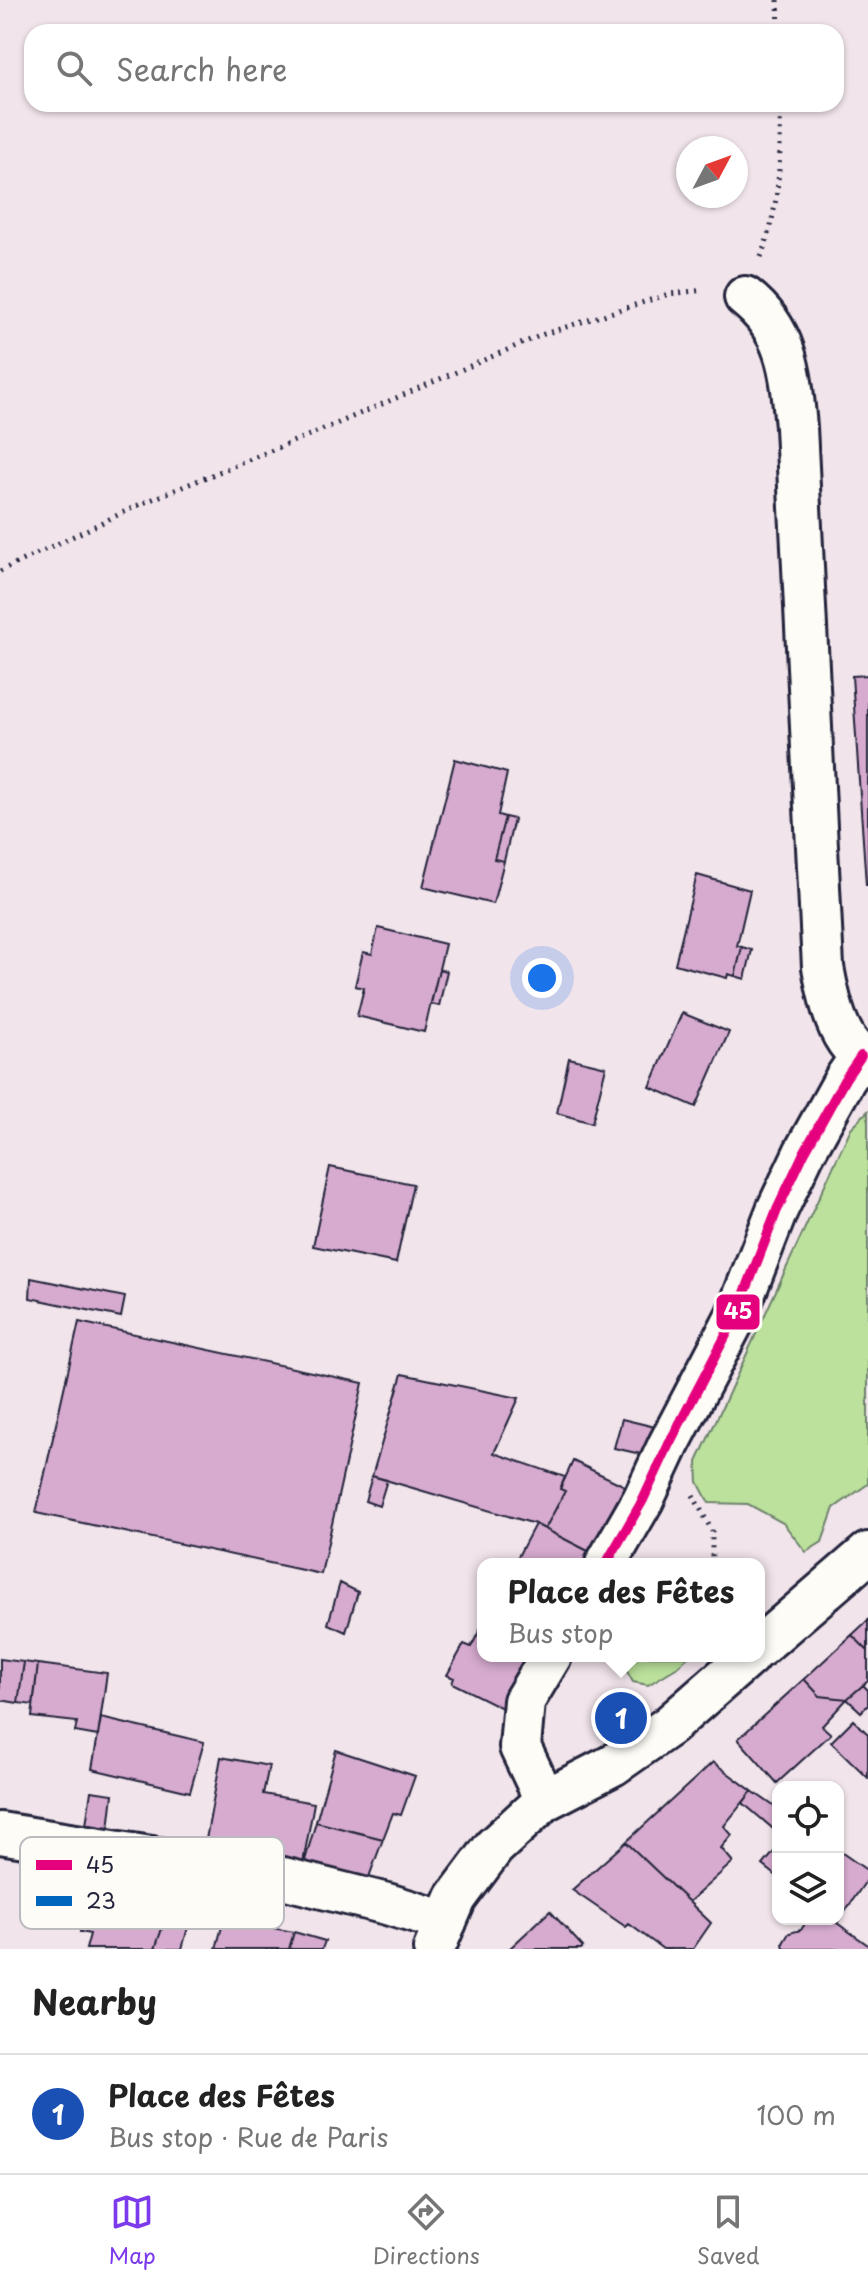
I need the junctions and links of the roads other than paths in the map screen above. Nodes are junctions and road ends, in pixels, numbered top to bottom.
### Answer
1 (745, 297) road end
2 (865, 1057) edge
3 (868, 1553) edge
4 (609, 1558) edge
5 (765, 1642) edge
6 (547, 1662) edge
7 (742, 1662) edge
8 (545, 1800) junction
9 (0, 1833) edge
10 (25, 1837) edge
11 (284, 1878) edge
12 (440, 1935) edge

1 - 2 street
2 - 4 street
3 - 5 street
6 - 8 street
7 - 8 street
8 - 12 street
9 - 10 street
11 - 12 street

